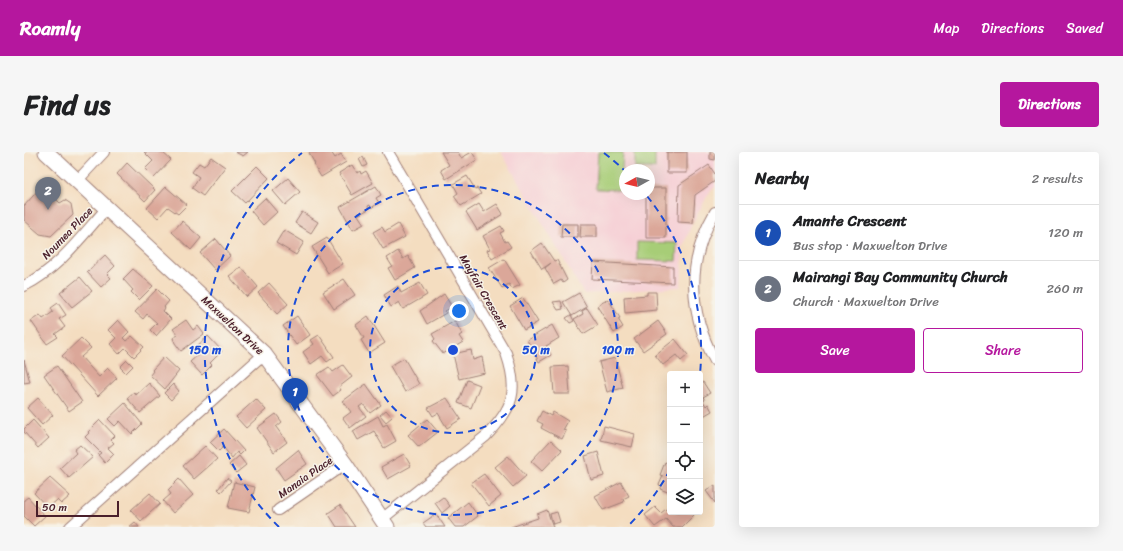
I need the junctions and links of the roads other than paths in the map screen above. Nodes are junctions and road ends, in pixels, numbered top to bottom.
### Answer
1 (46, 152) edge
2 (104, 152) edge
3 (388, 152) edge
4 (77, 181) junction
5 (106, 210) junction
6 (715, 212) edge
7 (24, 286) edge
8 (264, 354) junction
9 (715, 361) edge
10 (345, 464) junction
11 (278, 510) dead end
12 (385, 523) edge
13 (70, 527) edge

1 - 4 street, Maxwelton Drive
2 - 4 street
3 - 12 street, Mayfair Crescent
4 - 5 street, Maxwelton Drive
5 - 7 street, Noumea Place
5 - 8 street, Maxwelton Drive
6 - 9 street
8 - 10 street, Maxwelton Drive
8 - 13 street
10 - 11 street, Manaia Place
10 - 12 street, Maxwelton Drive

